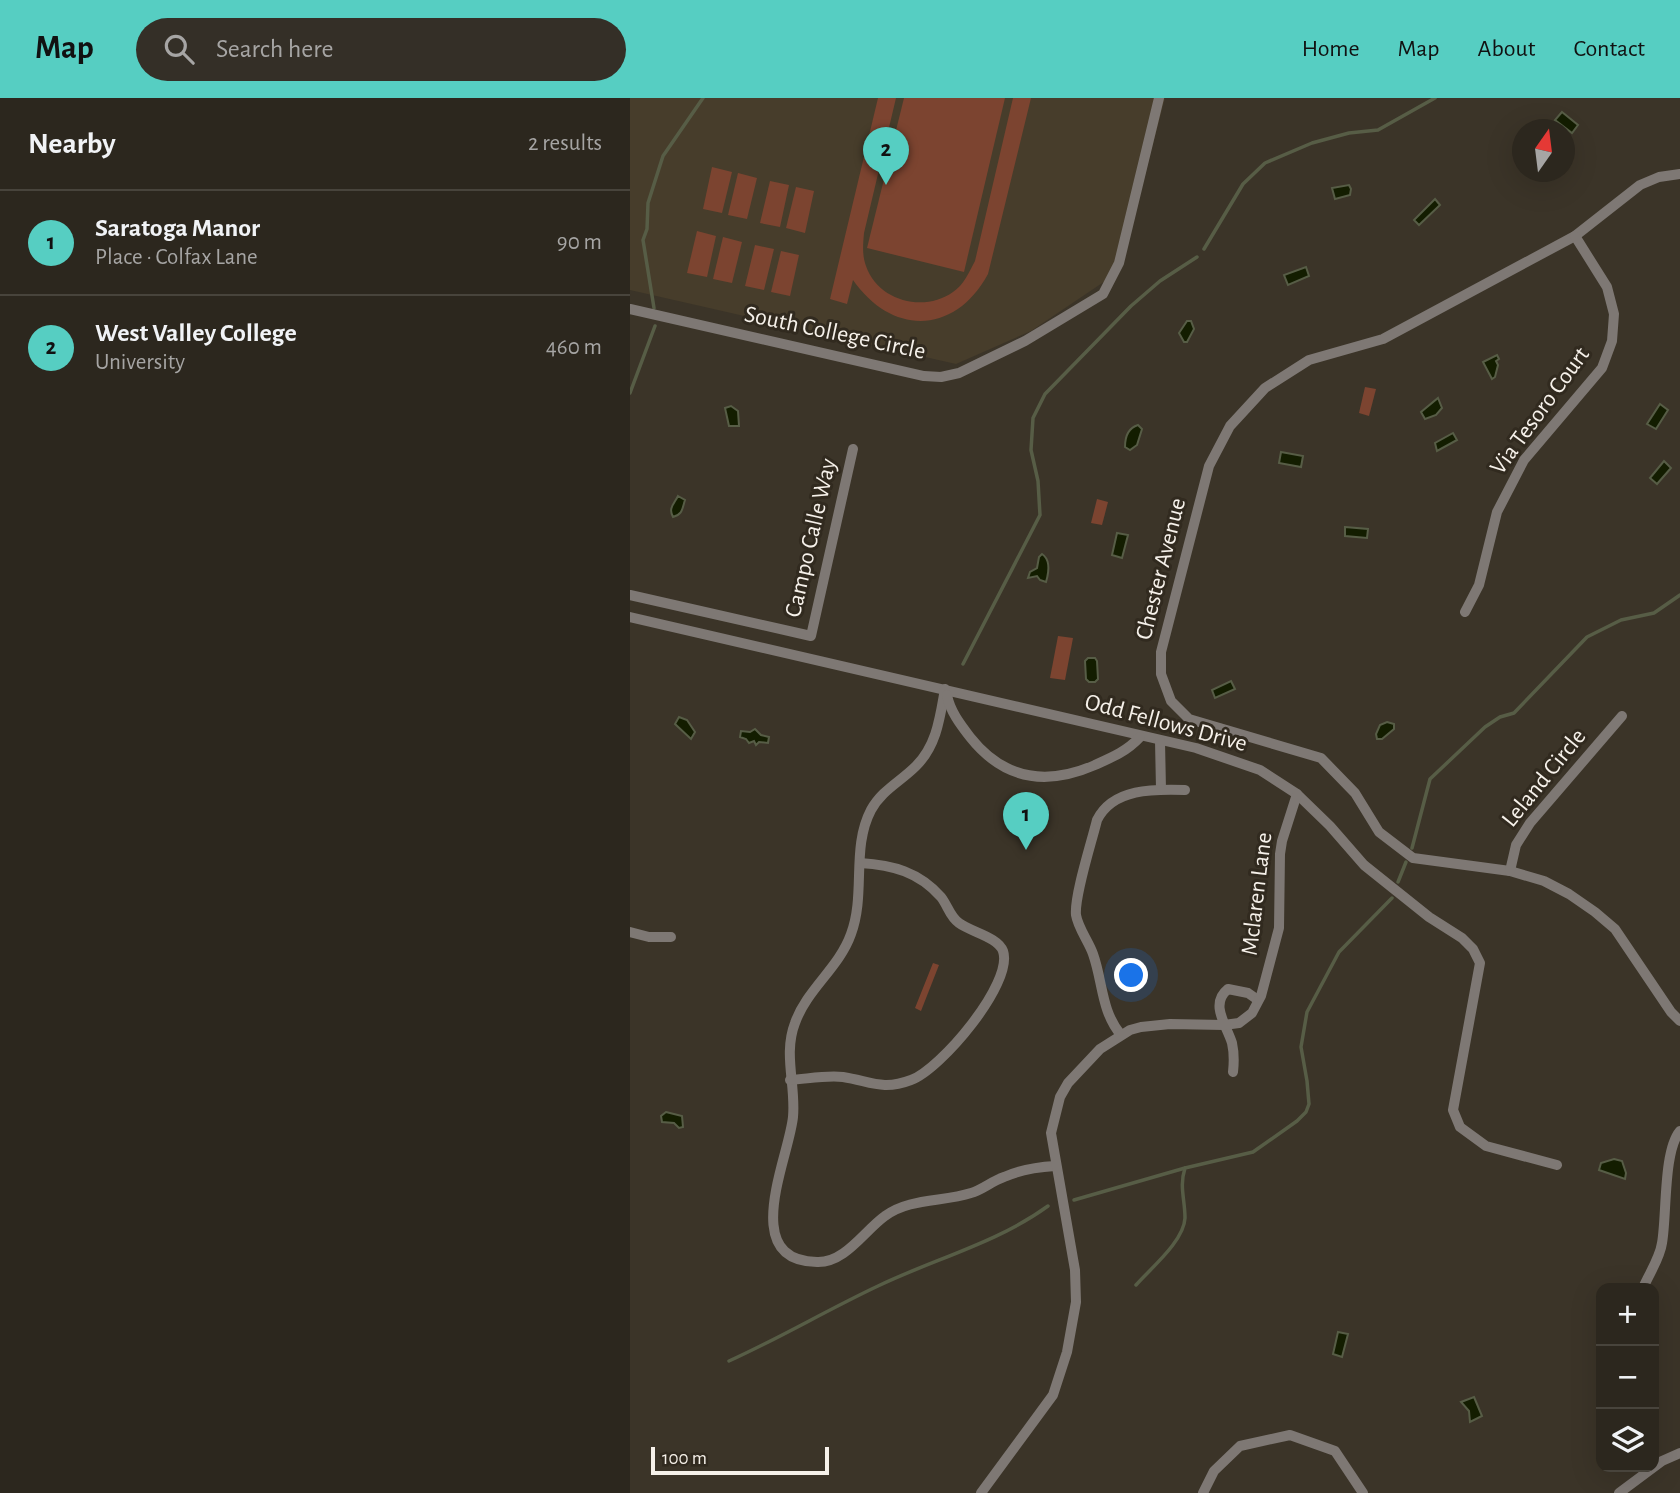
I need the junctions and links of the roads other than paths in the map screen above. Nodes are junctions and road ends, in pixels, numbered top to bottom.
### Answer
1 (1159, 98) edge
2 (1680, 174) edge
3 (1575, 236) junction
4 (630, 309) edge
5 (853, 449) dead end
6 (630, 595) edge
7 (1465, 612) dead end
8 (630, 617) edge
9 (945, 689) junction
10 (1622, 716) dead end
11 (1140, 737) junction
12 (1160, 741) junction
13 (1161, 789) junction
14 (1185, 790) dead end
15 (1297, 793) junction
16 (860, 863) junction
17 (1510, 871) junction
18 (630, 932) edge
19 (671, 937) dead end
20 (1258, 1000) junction
21 (1680, 1021) edge
22 (1224, 1026) junction
23 (1121, 1035) junction
24 (1233, 1072) dead end
25 (790, 1080) junction
26 (1680, 1131) edge
27 (1557, 1164) dead end
28 (1055, 1166) junction
29 (1645, 1283) edge
30 (1680, 1453) edge
31 (1641, 1476) junction
32 (981, 1493) edge
33 (1203, 1493) edge
34 (1363, 1493) edge
35 (1619, 1493) edge
36 (1630, 1493) edge

1 - 4 street, South College Circle
2 - 3 street, Chester Avenue
3 - 7 street, Via Tesoro Court
3 - 17 street, Chester Avenue
5 - 6 street, Campo Calle Way
8 - 9 street, Odd Fellows Drive
9 - 11 street, Odd Fellows Drive
9 - 11 street
9 - 16 street
10 - 17 street, Leland Circle
11 - 12 street, Odd Fellows Drive
12 - 13 street
12 - 15 street, Odd Fellows Drive
13 - 14 street
13 - 23 street
15 - 20 street, Mclaren Lane
15 - 27 street, Odd Fellows Drive
16 - 25 street
16 - 25 street
17 - 21 street, Chester Avenue
18 - 19 street
20 - 22 street, Mclaren Lane
20 - 22 street, Mclaren Lane
22 - 23 street
22 - 24 street, Mclaren Lane
23 - 28 street
25 - 28 street
26 - 29 street
28 - 32 street
30 - 31 street
31 - 35 street
31 - 36 street
33 - 34 street

